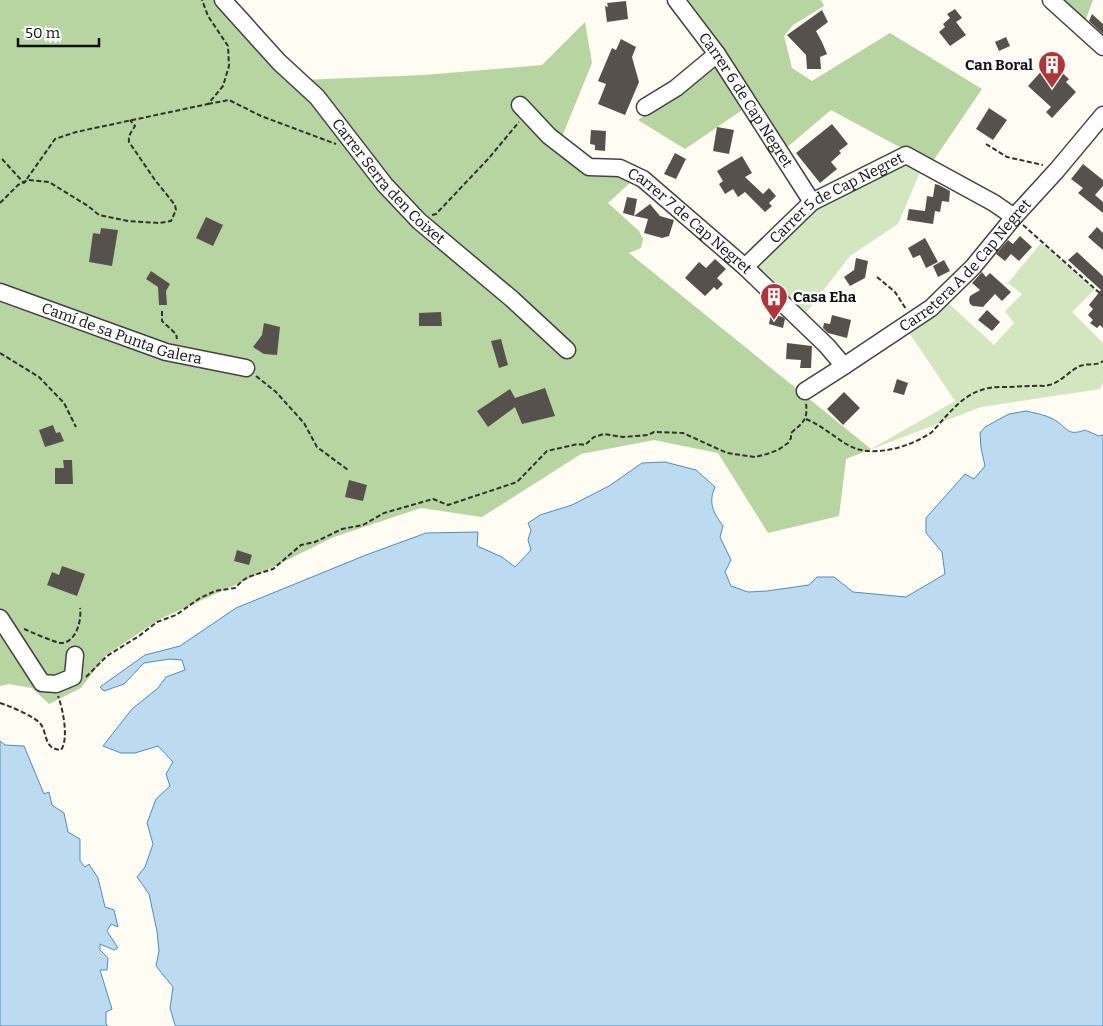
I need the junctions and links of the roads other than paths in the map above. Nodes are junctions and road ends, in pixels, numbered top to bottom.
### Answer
1 (223, 0) edge
2 (676, 0) edge
3 (1051, 0) edge
4 (1103, 47) edge
5 (717, 54) junction
6 (520, 105) road end
7 (645, 107) dead end
8 (1101, 123) edge
9 (812, 202) junction
10 (1014, 217) junction
11 (745, 267) junction
12 (0, 292) edge
13 (567, 350) dead end
14 (844, 366) junction
15 (246, 368) road end
16 (805, 391) dead end
17 (0, 618) edge
18 (75, 655) dead end

1 - 13 street, Carrer Serra den Coixet
2 - 5 street, Carrer 6 de Cap Negret
3 - 4 street
5 - 7 street
5 - 9 street, Carrer 6 de Cap Negret
6 - 11 street, Carrer 7 de Cap Negret
8 - 10 street, Carretera A de Cap Negret
9 - 10 street, Carrer 5 de Cap Negret
9 - 11 street, Carrer 5 de Cap Negret
10 - 14 street, Carretera A de Cap Negret
11 - 14 street, Carrer 7 de Cap Negret
12 - 15 street, Camí de sa Punta Galera
14 - 16 street, Carretera A de Cap Negret
17 - 18 street

